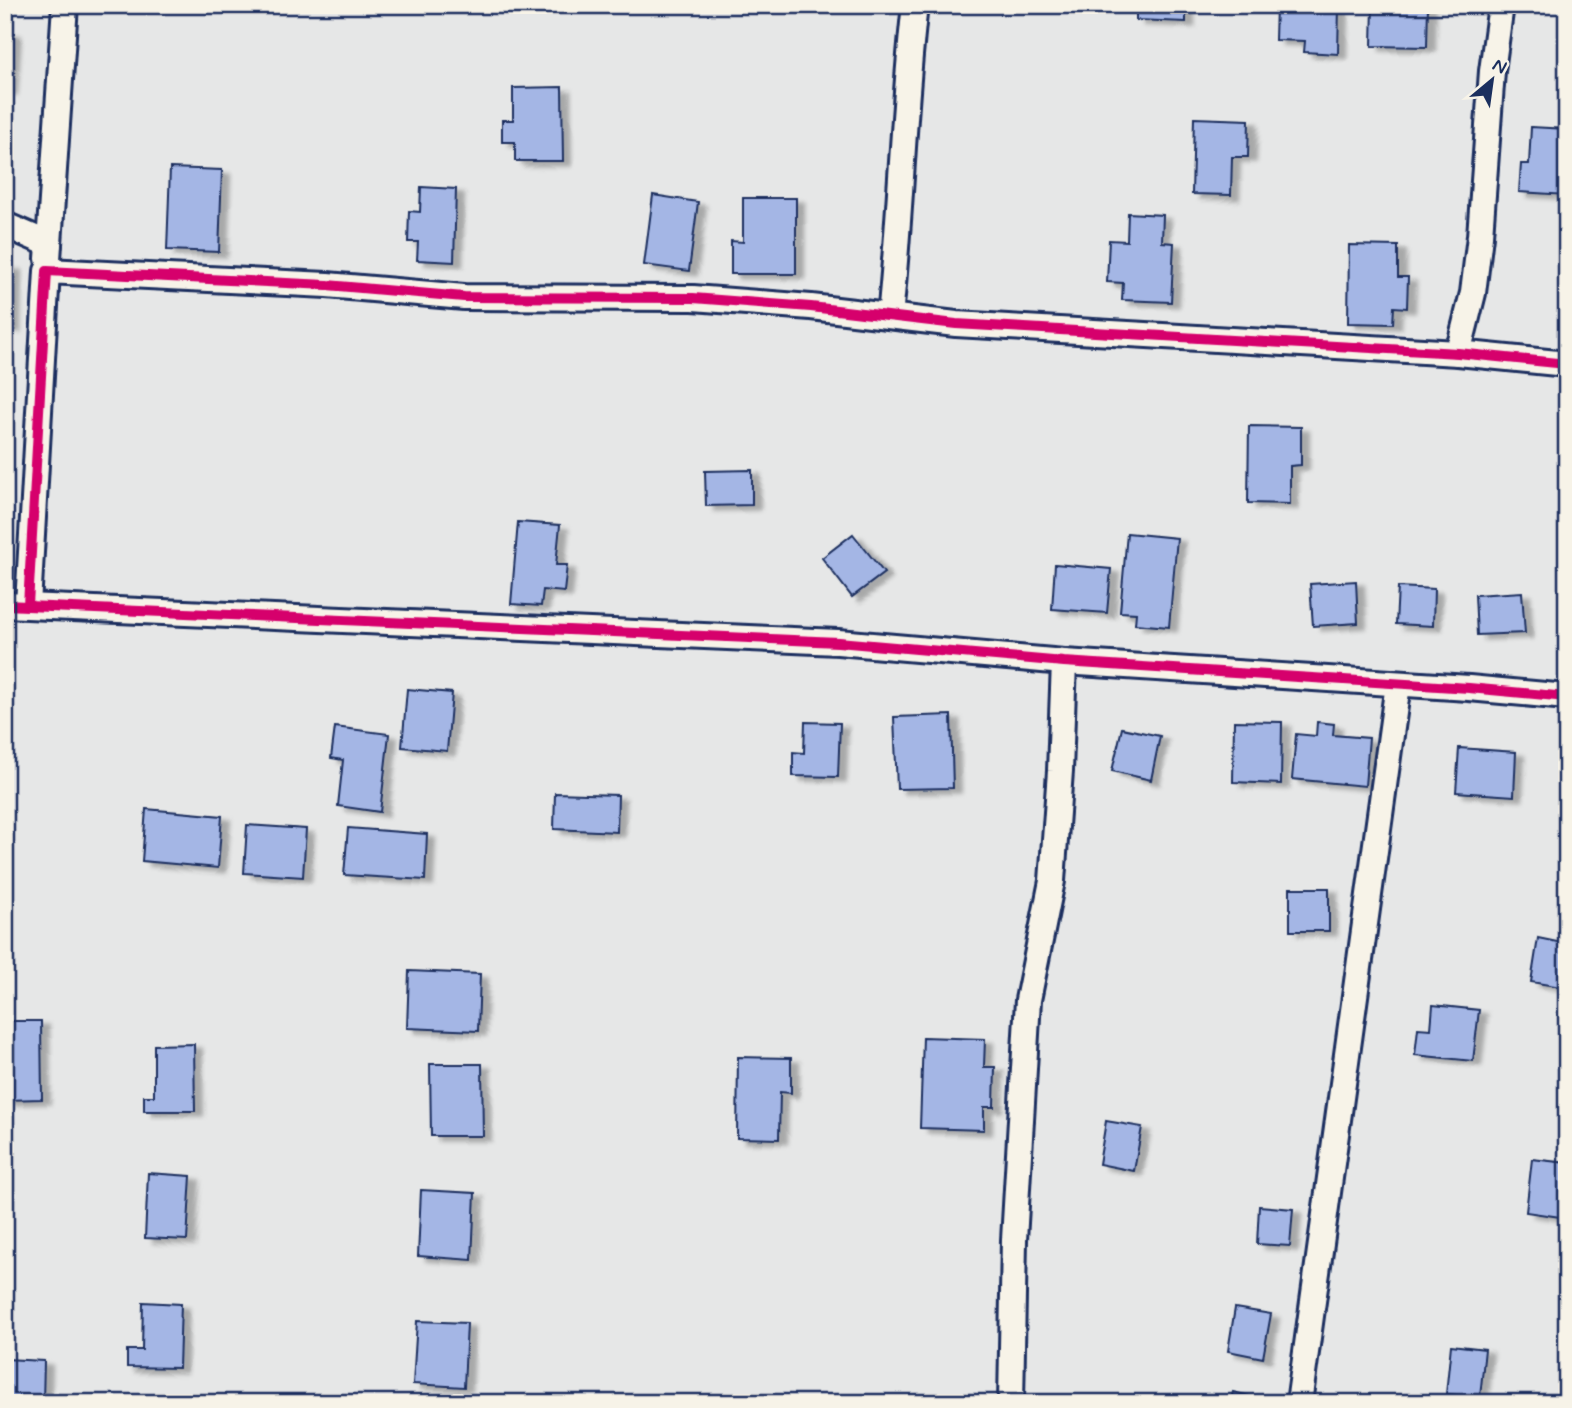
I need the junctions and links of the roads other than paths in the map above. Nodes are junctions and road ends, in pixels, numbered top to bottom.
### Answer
1 (65, 5) edge
2 (915, 5) edge
3 (1501, 5) edge
4 (5, 225) edge
5 (49, 244) junction
6 (47, 271) junction
7 (890, 316) junction
8 (1458, 353) junction
9 (1567, 364) edge
10 (17, 605) edge
11 (1064, 663) junction
12 (1398, 684) junction
13 (1567, 697) edge
14 (1011, 1403) edge
15 (1299, 1403) edge

1 - 5 street
2 - 7 street
3 - 8 street
4 - 5 street
5 - 6 street
6 - 7 street
6 - 10 street
7 - 8 street
8 - 9 street
10 - 11 street
11 - 12 street
11 - 14 street
12 - 13 street
12 - 15 street

